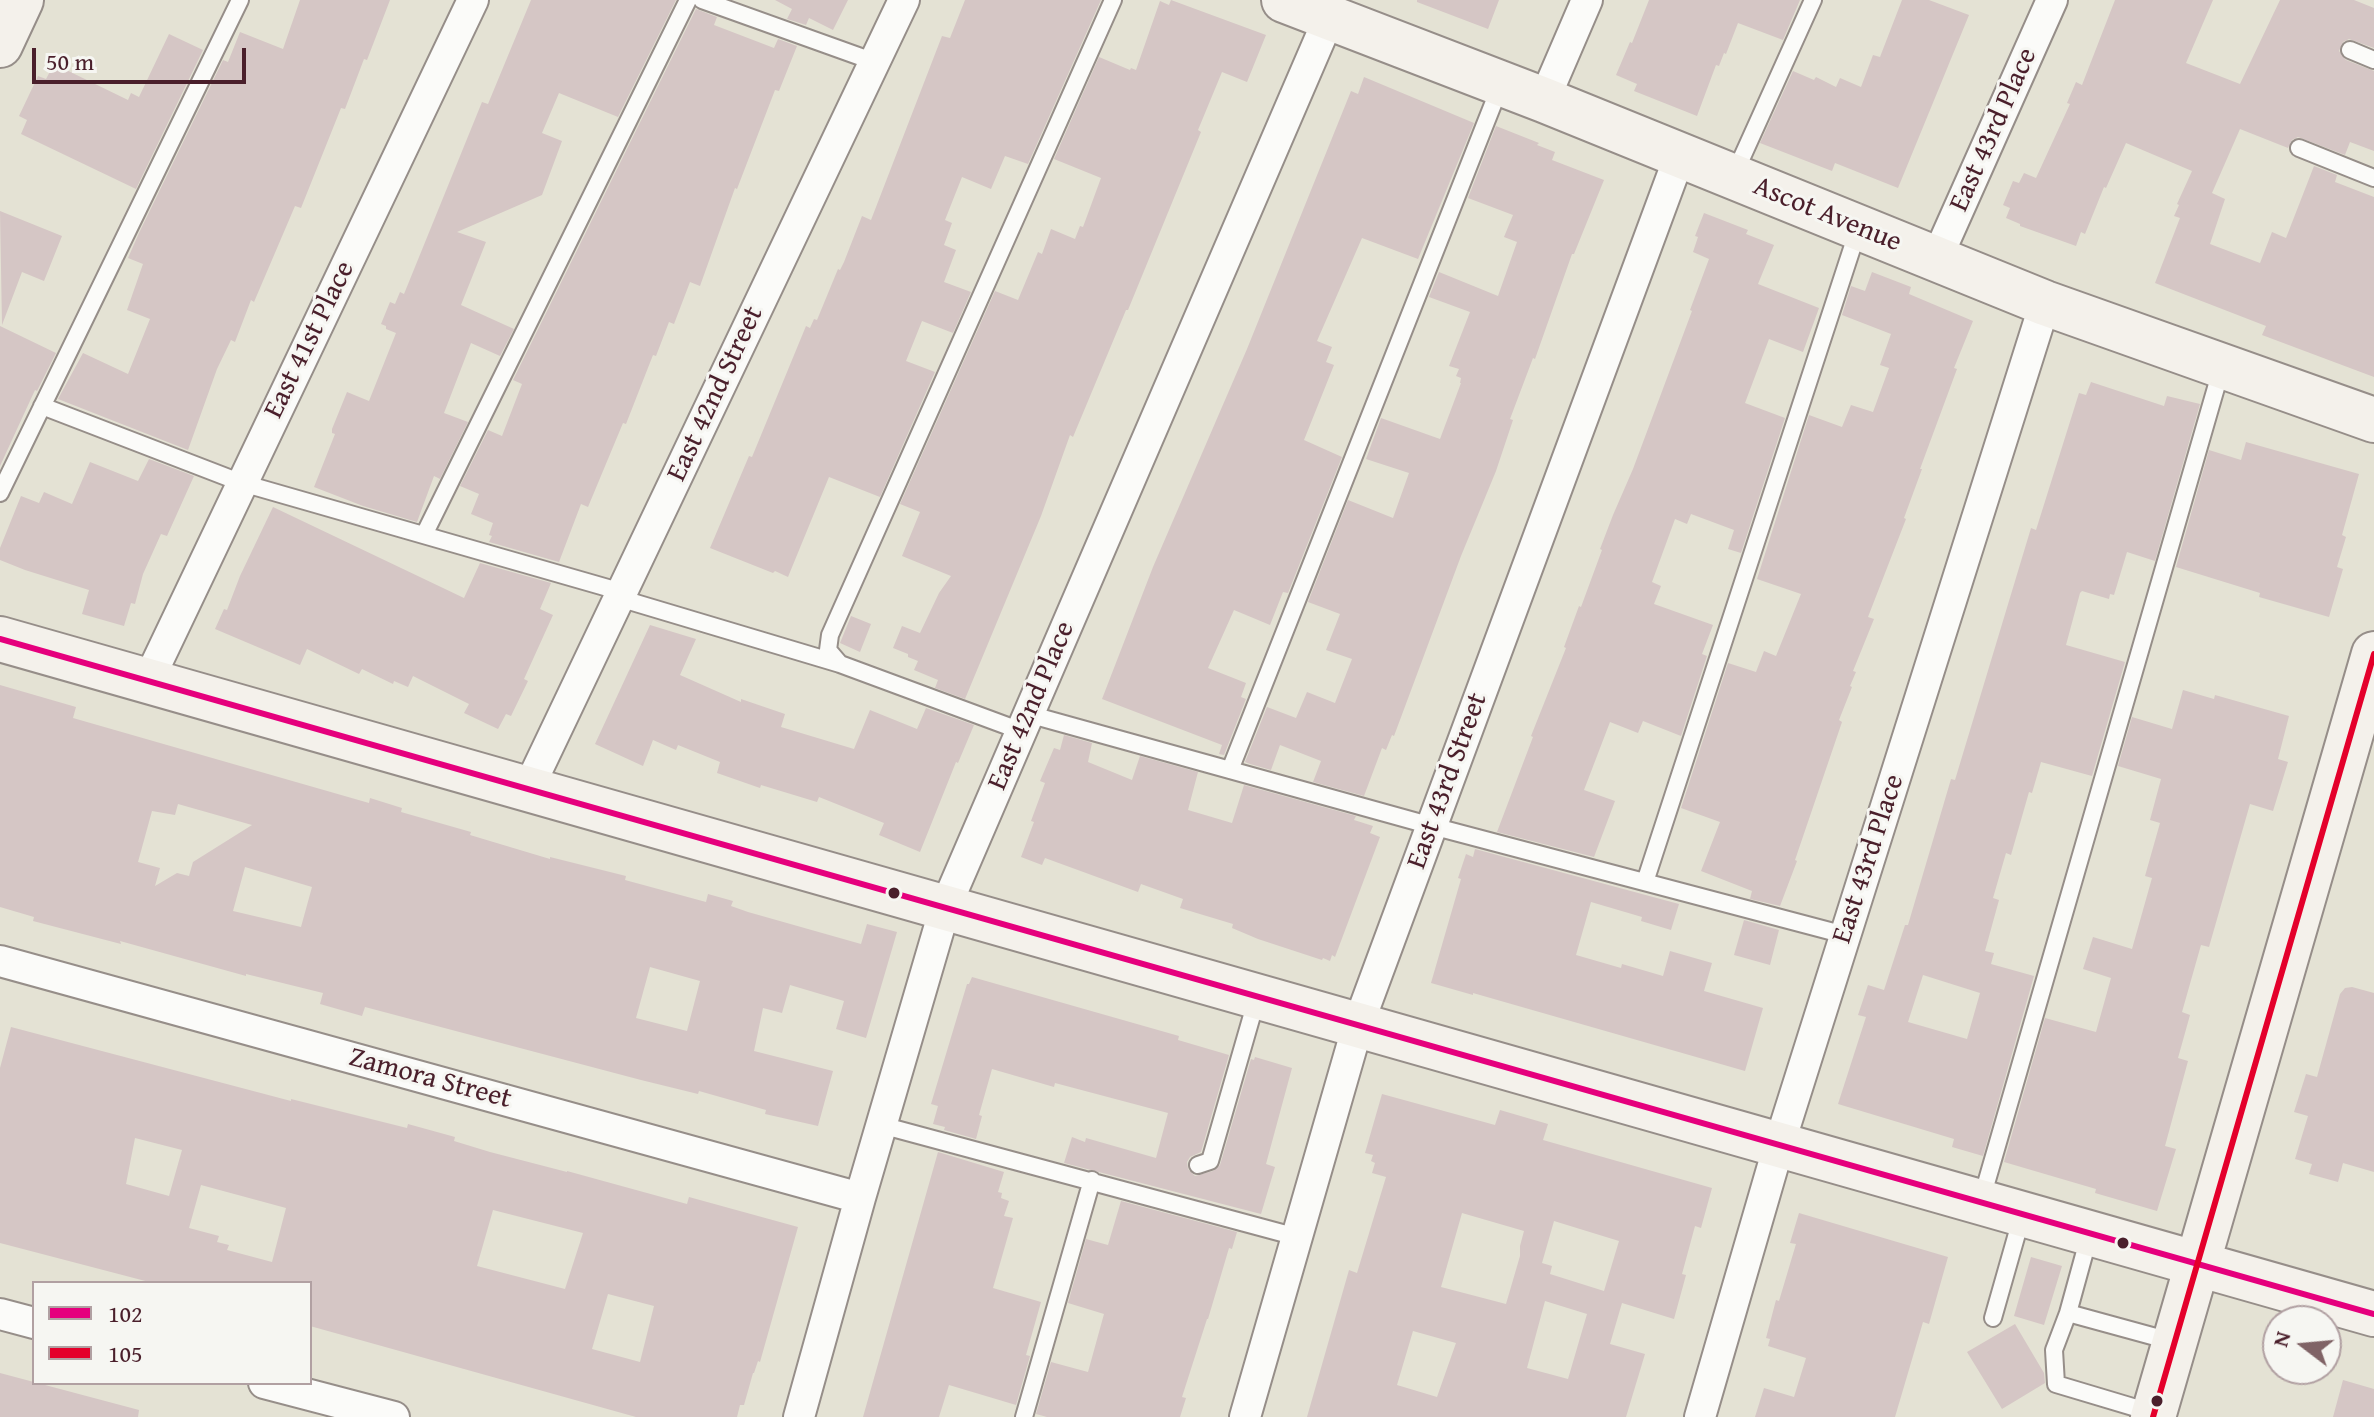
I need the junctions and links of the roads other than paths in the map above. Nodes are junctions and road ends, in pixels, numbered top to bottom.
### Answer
1 (240, 0) edge
2 (473, 0) edge
3 (688, 0) edge
4 (702, 0) edge
5 (904, 0) edge
6 (1113, 0) edge
7 (1284, 0) edge
8 (1587, 0) edge
9 (1813, 0) edge
10 (2052, 0) edge
11 (1342, 18) junction
12 (2350, 50) dead end
13 (2374, 60) edge
14 (875, 62) junction
15 (1501, 84) junction
16 (1544, 100) junction
17 (2299, 148) dead end
18 (1680, 155) junction
19 (1733, 177) junction
20 (2374, 178) edge
21 (1859, 228) junction
22 (1936, 260) junction
23 (2045, 303) junction
24 (2222, 367) junction
25 (42, 406) junction
26 (2374, 420) edge
27 (242, 483) junction
28 (0, 493) edge
29 (424, 535) junction
30 (620, 595) junction
31 (0, 639) edge
32 (2374, 654) edge
33 (840, 664) junction
34 (148, 681) junction
35 (1024, 722) junction
36 (1230, 770) junction
37 (528, 789) junction
38 (1432, 826) junction
39 (1645, 882) junction
40 (945, 908) junction
41 (1845, 935) junction
42 (0, 961) edge
43 (1257, 996) junction
44 (1358, 1025) junction
45 (881, 1125) junction
46 (1779, 1145) junction
47 (1198, 1165) dead end
48 (1092, 1180) junction
49 (860, 1198) junction
50 (1981, 1202) junction
51 (2023, 1214) junction
52 (2090, 1233) junction
53 (1297, 1237) junction
54 (2199, 1264) junction
55 (2068, 1313) junction
56 (0, 1314) edge
57 (2374, 1314) edge
58 (1993, 1318) dead end
59 (32, 1322) edge
60 (2175, 1342) junction
61 (272, 1385) edge
62 (2154, 1415) edge
63 (394, 1417) edge
64 (799, 1417) edge
65 (1024, 1417) edge
66 (1245, 1417) edge
67 (1700, 1417) edge

1 - 25 lane
2 - 27 street, East 41st Place
3 - 29 lane
4 - 14 lane
5 - 14 street, East 42nd Street
6 - 33 lane
7 - 11 street, Ascot Avenue
8 - 16 street
9 - 19 lane
10 - 22 street, East 43rd Place
11 - 15 street, Ascot Avenue
11 - 35 street, East 42nd Place
12 - 13 lane
14 - 30 street, East 42nd Street
15 - 16 street, Ascot Avenue
15 - 36 lane
16 - 18 street, Ascot Avenue
17 - 20 lane
18 - 19 street, Ascot Avenue
18 - 38 street, East 43rd Street
19 - 21 street, Ascot Avenue
21 - 22 street, Ascot Avenue
21 - 39 lane
22 - 23 street, Ascot Avenue
23 - 24 street, Ascot Avenue
23 - 41 street, East 43rd Place
24 - 26 street, Ascot Avenue
24 - 50 lane
25 - 27 lane
25 - 28 lane
27 - 29 lane
27 - 34 street, East 41st Place
29 - 30 lane
30 - 33 lane
30 - 37 street, East 42nd Street
31 - 34 street
32 - 54 street
33 - 35 lane
34 - 37 street
35 - 36 lane
35 - 40 street, East 42nd Place
36 - 38 lane
37 - 40 street
38 - 39 lane
38 - 44 street, East 43rd Street
39 - 41 lane
40 - 43 street
40 - 45 street, East 42nd Place
41 - 46 street, East 43rd Place
42 - 49 street, Zamora Street
43 - 44 street
43 - 47 lane
44 - 46 street
44 - 53 street, East 43rd Street
45 - 48 lane
45 - 49 street, East 42nd Place
46 - 50 street
46 - 67 street, East 43rd Place
48 - 53 lane
48 - 65 lane
49 - 64 street, East 42nd Place
50 - 51 street
51 - 52 street
51 - 58 lane
52 - 54 street
52 - 55 lane
53 - 66 street, East 43rd Street
54 - 57 street
54 - 60 street
55 - 60 lane
55 - 62 lane
56 - 59 street
60 - 62 street
61 - 63 street

